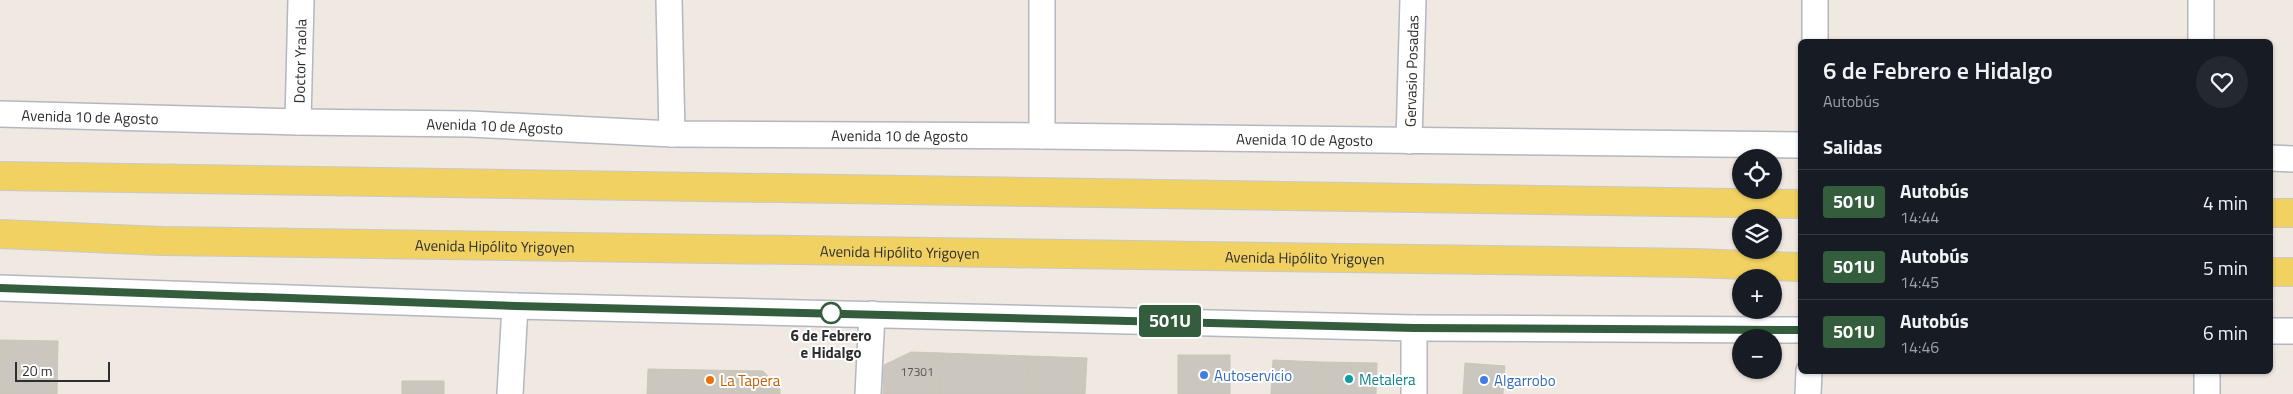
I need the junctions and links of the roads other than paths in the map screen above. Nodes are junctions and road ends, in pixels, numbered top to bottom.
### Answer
1 (301, 0) edge
2 (668, 0) edge
3 (1042, 0) edge
4 (1414, 0) edge
5 (1815, 0) edge
6 (2201, 0) edge
7 (1815, 39) edge
8 (2201, 39) edge
9 (0, 114) edge
10 (298, 122) junction
11 (672, 134) junction
12 (1042, 136) junction
13 (1409, 142) junction
14 (1798, 145) edge
15 (2273, 158) edge
16 (2293, 159) edge
17 (0, 176) edge
18 (1798, 204) edge
19 (2273, 213) edge
20 (2293, 213) edge
21 (0, 234) edge
22 (1798, 267) edge
23 (2273, 272) edge
24 (2293, 272) edge
25 (0, 288) edge
26 (516, 306) junction
27 (872, 314) junction
28 (1414, 328) junction
29 (1798, 330) edge
30 (2273, 330) edge
31 (2293, 331) edge
32 (1809, 374) edge
33 (2207, 374) edge
34 (510, 394) edge
35 (868, 394) edge
36 (1414, 394) edge
37 (1808, 394) edge
38 (2207, 394) edge

1 - 10 street, Doctor Yraola
2 - 11 street
3 - 12 street
4 - 13 street, Gervasio Posadas
5 - 7 street
6 - 8 street
9 - 10 street, Avenida 10 de Agosto
10 - 11 street, Avenida 10 de Agosto
11 - 12 street, Avenida 10 de Agosto
12 - 13 street, Avenida 10 de Agosto
13 - 14 street, Avenida 10 de Agosto
15 - 16 street
17 - 18 main road
19 - 20 main road
21 - 22 main road, Avenida Hipólito Yrigoyen
23 - 24 main road
25 - 26 street
26 - 27 street
26 - 34 street
27 - 28 street
27 - 35 street
28 - 29 street
28 - 36 street
30 - 31 street
32 - 37 street
33 - 38 street

